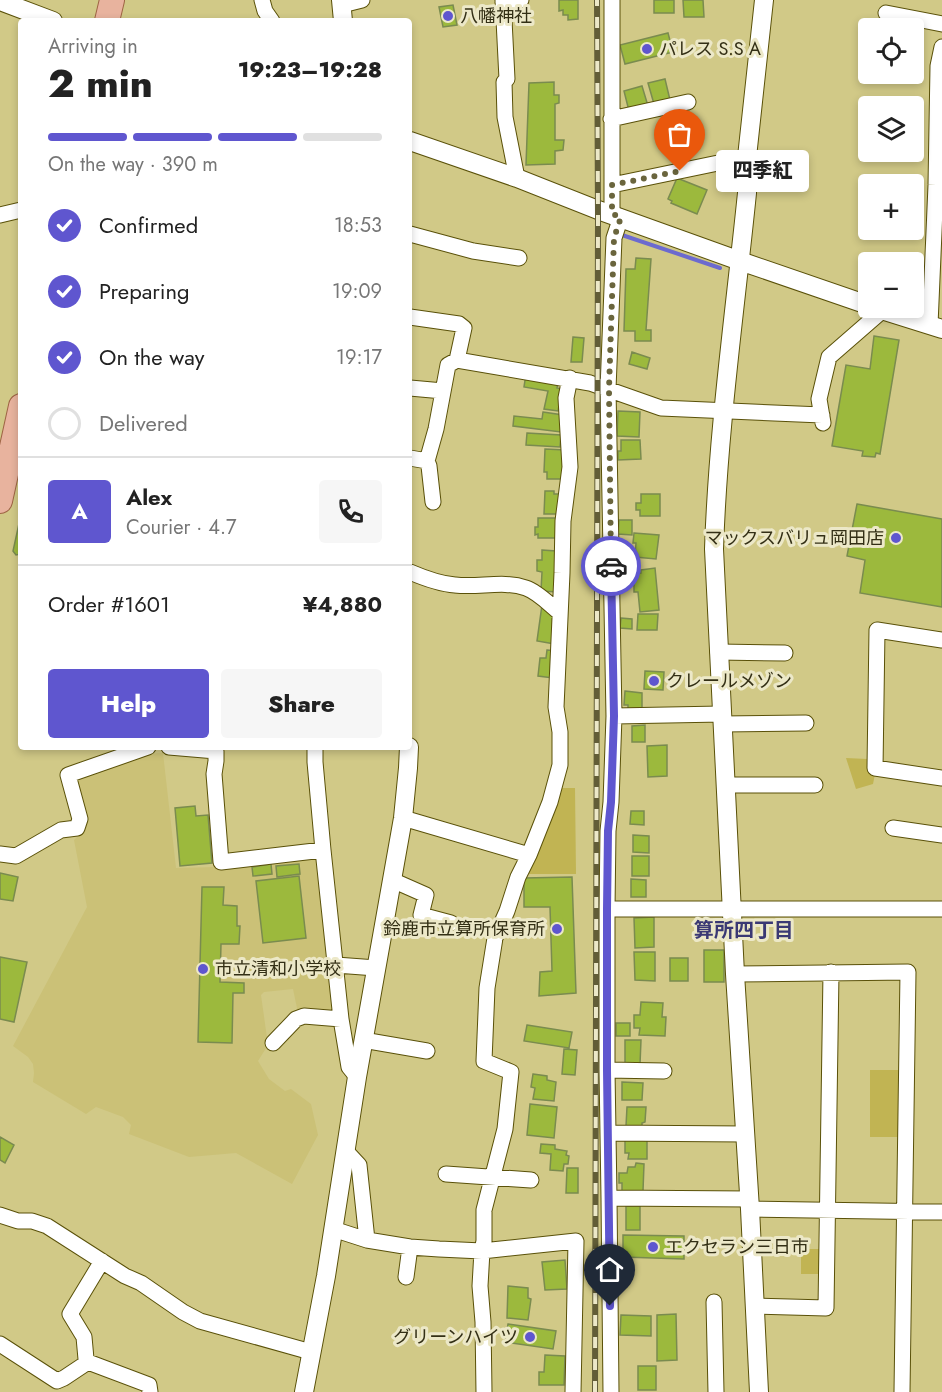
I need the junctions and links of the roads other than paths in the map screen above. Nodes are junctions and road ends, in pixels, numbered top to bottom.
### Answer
1 (112, 0) edge
2 (262, 0) edge
3 (362, 0) edge
4 (521, 0) edge
5 (612, 0) edge
6 (764, 0) edge
7 (0, 1) edge
8 (503, 1) edge
9 (342, 9) edge
10 (886, 14) dead end
11 (45, 18) edge
12 (109, 18) edge
13 (270, 18) edge
14 (942, 24) edge
15 (942, 47) edge
16 (940, 74) edge
17 (688, 102) dead end
18 (611, 119) junction
19 (412, 142) edge
20 (747, 157) junction
21 (518, 178) junction
22 (612, 185) junction
23 (18, 211) edge
24 (0, 215) edge
25 (616, 215) junction
26 (412, 235) edge
27 (519, 258) dead end
28 (740, 261) junction
29 (858, 302) edge
30 (412, 317) edge
31 (866, 318) edge
32 (907, 318) edge
33 (936, 327) edge
34 (457, 360) junction
35 (570, 378) junction
36 (412, 388) edge
37 (609, 389) junction
38 (443, 391) junction
39 (724, 410) junction
40 (15, 421) edge
41 (412, 458) edge
42 (427, 461) junction
43 (0, 501) edge
44 (433, 502) dead end
45 (412, 573) edge
46 (560, 613) junction
47 (942, 640) edge
48 (718, 652) junction
49 (785, 653) dead end
50 (614, 716) junction
51 (722, 719) junction
52 (806, 723) dead end
53 (208, 750) edge
54 (315, 750) edge
55 (409, 750) edge
56 (119, 751) edge
57 (942, 778) edge
58 (725, 785) junction
59 (815, 785) dead end
60 (403, 818) junction
61 (893, 828) dead end
62 (942, 835) edge
63 (323, 850) junction
64 (0, 854) edge
65 (529, 855) junction
66 (392, 880) junction
67 (731, 908) junction
68 (607, 909) junction
69 (942, 909) edge
70 (451, 923) dead end
71 (336, 965) junction
72 (376, 968) junction
73 (831, 972) junction
74 (735, 974) junction
75 (341, 1019) junction
76 (363, 1040) junction
77 (273, 1042) dead end
78 (427, 1052) dead end
79 (607, 1070) junction
80 (664, 1071) dead end
81 (357, 1077) junction
82 (608, 1133) junction
83 (745, 1134) junction
84 (345, 1150) junction
85 (446, 1174) dead end
86 (492, 1178) junction
87 (531, 1180) dead end
88 (609, 1198) junction
89 (750, 1204) junction
90 (827, 1211) junction
91 (904, 1211) junction
92 (942, 1212) edge
93 (0, 1215) edge
94 (333, 1229) junction
95 (367, 1240) junction
96 (410, 1246) junction
97 (482, 1251) junction
98 (102, 1261) junction
99 (406, 1277) dead end
100 (714, 1302) dead end
101 (755, 1306) junction
102 (0, 1344) edge
103 (311, 1352) junction
104 (88, 1362) junction
105 (56, 1387) edge
106 (150, 1392) edge
107 (304, 1392) edge
108 (484, 1392) edge
109 (573, 1392) edge
110 (611, 1392) edge
111 (716, 1392) edge
112 (759, 1392) edge
113 (902, 1392) edge

1 - 12 main road
2 - 13 street
3 - 9 street
4 - 8 street
5 - 18 street
6 - 20 street
7 - 11 street
8 - 21 street
10 - 14 street
15 - 16 street
16 - 33 street
17 - 18 street
18 - 22 street
19 - 21 street
20 - 22 street
20 - 28 street
21 - 25 street
22 - 25 street
23 - 24 street
25 - 28 street
25 - 37 street
26 - 27 street
28 - 29 street
28 - 39 street
30 - 34 street
31 - 39 street
32 - 33 street
34 - 35 street
34 - 38 street
35 - 37 street
35 - 46 street
36 - 38 street
37 - 39 street
37 - 50 street
38 - 42 street
39 - 48 street
40 - 43 main road
41 - 42 street
42 - 44 street
45 - 46 street
46 - 65 street
47 - 57 street
48 - 49 street
48 - 51 street
50 - 51 street
50 - 68 street
51 - 52 street
51 - 58 street
53 - 63 street
54 - 63 street
55 - 60 street
56 - 64 street
58 - 59 street
58 - 67 street
60 - 65 street
60 - 66 street
61 - 62 street
63 - 71 street
65 - 86 street
66 - 70 street
66 - 72 street
67 - 68 street
67 - 69 street
67 - 74 street
68 - 79 street
71 - 72 street
71 - 75 street
72 - 76 street
73 - 74 street
73 - 90 street
73 - 91 street
74 - 83 street
75 - 77 street
75 - 81 street
76 - 78 street
76 - 81 street
79 - 80 street
79 - 82 street
81 - 84 street
82 - 83 street
82 - 88 street
83 - 89 street
84 - 94 street
84 - 95 street
85 - 86 street
86 - 87 street
86 - 97 street
88 - 89 street
88 - 110 street
89 - 90 street
89 - 101 street
90 - 91 street
90 - 101 street
91 - 92 street
91 - 113 street
93 - 98 street
94 - 95 street
94 - 103 street
95 - 96 street
96 - 97 street
96 - 99 street
97 - 108 street
97 - 109 street
98 - 103 street
98 - 104 street
100 - 111 street
101 - 112 street
102 - 105 street
103 - 107 street
104 - 105 street
104 - 106 street

